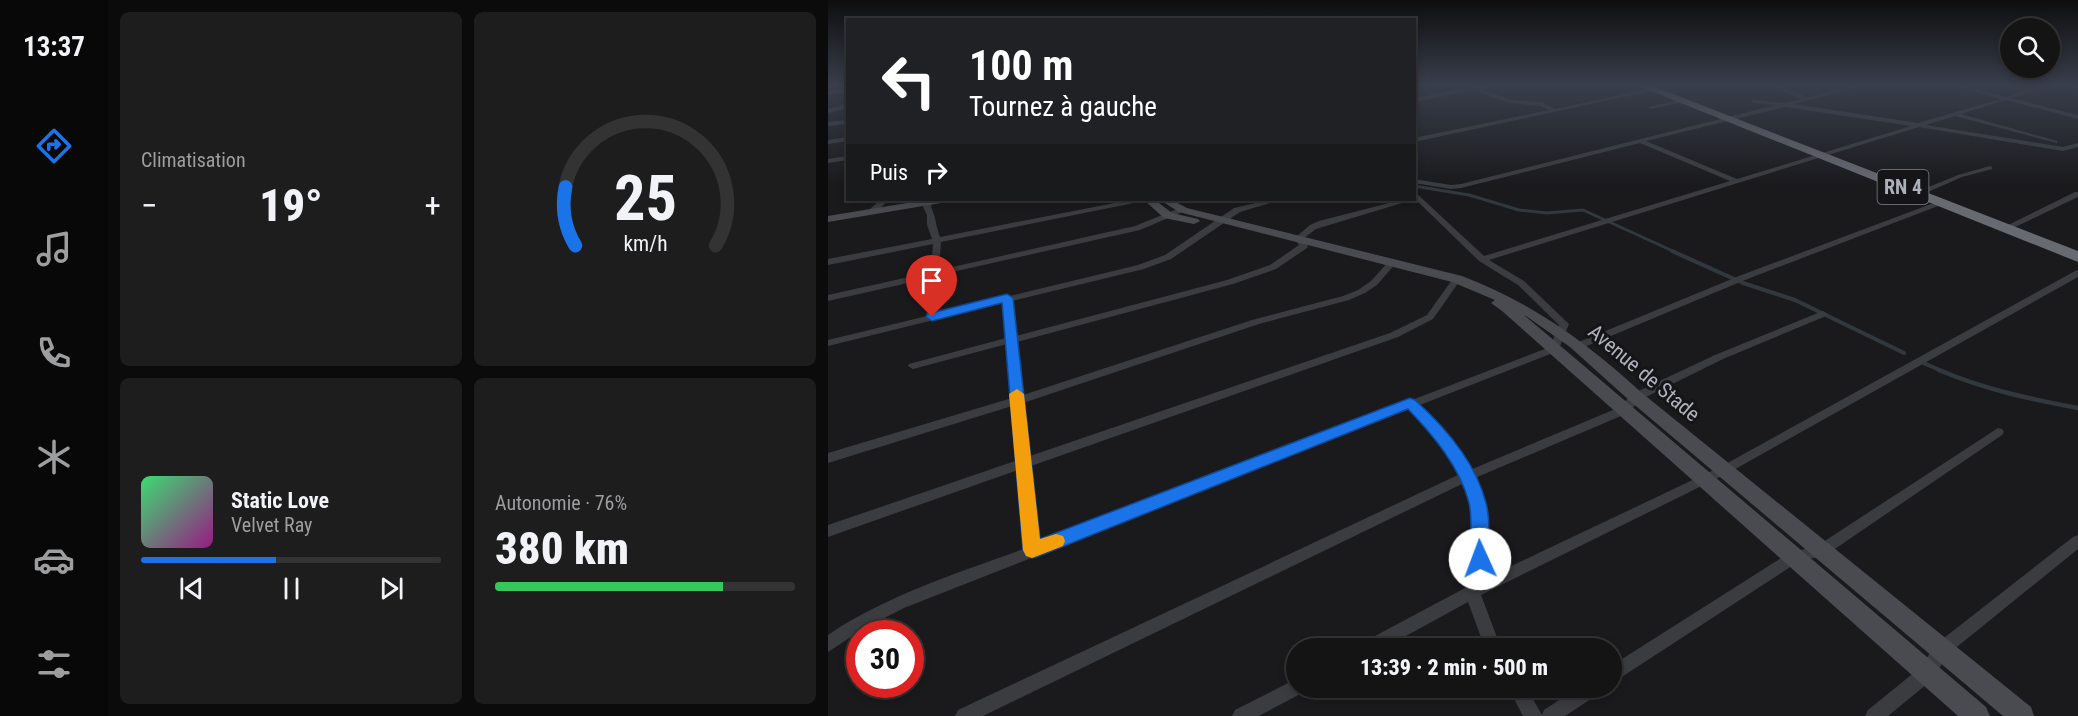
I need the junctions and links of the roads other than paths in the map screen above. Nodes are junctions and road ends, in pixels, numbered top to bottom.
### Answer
1 (1519, 118) edge
2 (1874, 118) edge
3 (1936, 118) edge
4 (1972, 118) edge
5 (1726, 119) joint
6 (846, 120) edge
7 (828, 124) edge
8 (1917, 125) junction
9 (846, 139) edge
10 (1416, 140) edge
11 (828, 141) edge
12 (1639, 141) junction
13 (2076, 147) edge
14 (1820, 155) junction
15 (846, 158) edge
16 (828, 161) edge
17 (1990, 168) dead end
18 (1416, 181) edge
19 (1737, 181) junction
20 (1918, 193) junction
21 (2078, 194) edge
22 (1416, 196) edge
23 (884, 201) edge
24 (914, 201) edge
25 (929, 201) edge
26 (1134, 201) edge
27 (1152, 201) edge
28 (1272, 201) edge
29 (1404, 201) edge
30 (1942, 202) junction
31 (1172, 209) edge
32 (873, 211) junction
33 (828, 212) edge
34 (828, 219) edge
35 (1220, 223) junction
36 (2004, 229) junction
37 (937, 240) junction
38 (1301, 243) junction
39 (2078, 257) edge
40 (1482, 259) junction
41 (828, 262) edge
42 (1390, 265) junction
43 (2078, 273) edge
44 (934, 274) junction
45 (1456, 281) junction
46 (828, 298) edge
47 (1007, 298) junction
48 (1823, 314) dead end
49 (932, 317) junction
50 (1011, 341) junction
51 (1557, 341) junction
52 (828, 343) edge
53 (1578, 346) junction
54 (913, 366) dead end
55 (1017, 400) junction
56 (1410, 403) junction
57 (1630, 404) junction
58 (1998, 432) dead end
59 (828, 458) edge
60 (1025, 462) junction
61 (1726, 469) junction
62 (1468, 476) junction
63 (1706, 479) junction
64 (828, 531) edge
65 (2078, 541) edge
66 (1032, 550) junction
67 (1821, 551) junction
68 (1794, 557) junction
69 (1472, 592) junction
70 (1387, 638) edge
71 (1489, 638) edge
72 (828, 644) edge
73 (1941, 650) junction
74 (1622, 669) edge
75 (1927, 673) junction
76 (1286, 692) edge
77 (1522, 698) edge
78 (1577, 698) edge
79 (964, 716) edge
80 (1241, 716) edge
81 (1533, 716) edge
82 (1550, 716) edge
83 (1874, 716) edge
84 (1977, 716) edge
85 (2022, 716) edge

1 - 10 street
2 - 8 street
3 - 8 street
4 - 13 street
5 - 12 street
5 - 14 highway, RN 4
6 - 7 street
8 - 13 street
8 - 14 street
9 - 11 street
12 - 18 street
12 - 19 street
14 - 19 street
14 - 20 highway, RN 4
15 - 16 street
17 - 20 street
19 - 40 street
20 - 30 highway, RN 4
21 - 36 street
22 - 40 street
23 - 32 street
23 - 33 street
24 - 25 street
24 - 32 street
25 - 37 street
26 - 37 street
27 - 31 street
28 - 35 street
29 - 38 street
30 - 36 highway, RN 4
30 - 53 street
31 - 35 street
31 - 44 street
32 - 34 street
35 - 38 street
35 - 47 street
36 - 39 highway, RN 4
37 - 41 street
37 - 44 street
38 - 42 street
38 - 50 street
40 - 51 street
42 - 45 street
42 - 55 street
43 - 61 street
44 - 46 street
44 - 49 street
45 - 51 street
45 - 60 street
47 - 49 street
47 - 50 street
48 - 57 street
49 - 52 street
50 - 54 street
50 - 55 street
51 - 53 street, Avenue de Stade
51 - 56 street
51 - 57 street
53 - 57 street, Avenue de Stade
55 - 59 street
55 - 60 street
56 - 62 street
56 - 66 street
57 - 61 street, Avenue de Stade
57 - 62 street
57 - 63 street
58 - 67 street
60 - 64 street
60 - 66 street
61 - 63 street
61 - 67 street, Avenue de Stade
62 - 69 street
62 - 79 street
63 - 68 street
63 - 69 street
65 - 73 street
66 - 72 street
67 - 68 street
67 - 73 street, Avenue de Stade
68 - 74 street
68 - 75 street
69 - 70 street
69 - 71 street
73 - 75 street
73 - 85 street, Avenue de Stade
75 - 83 street
75 - 84 street
76 - 80 street
77 - 81 street
78 - 82 street

